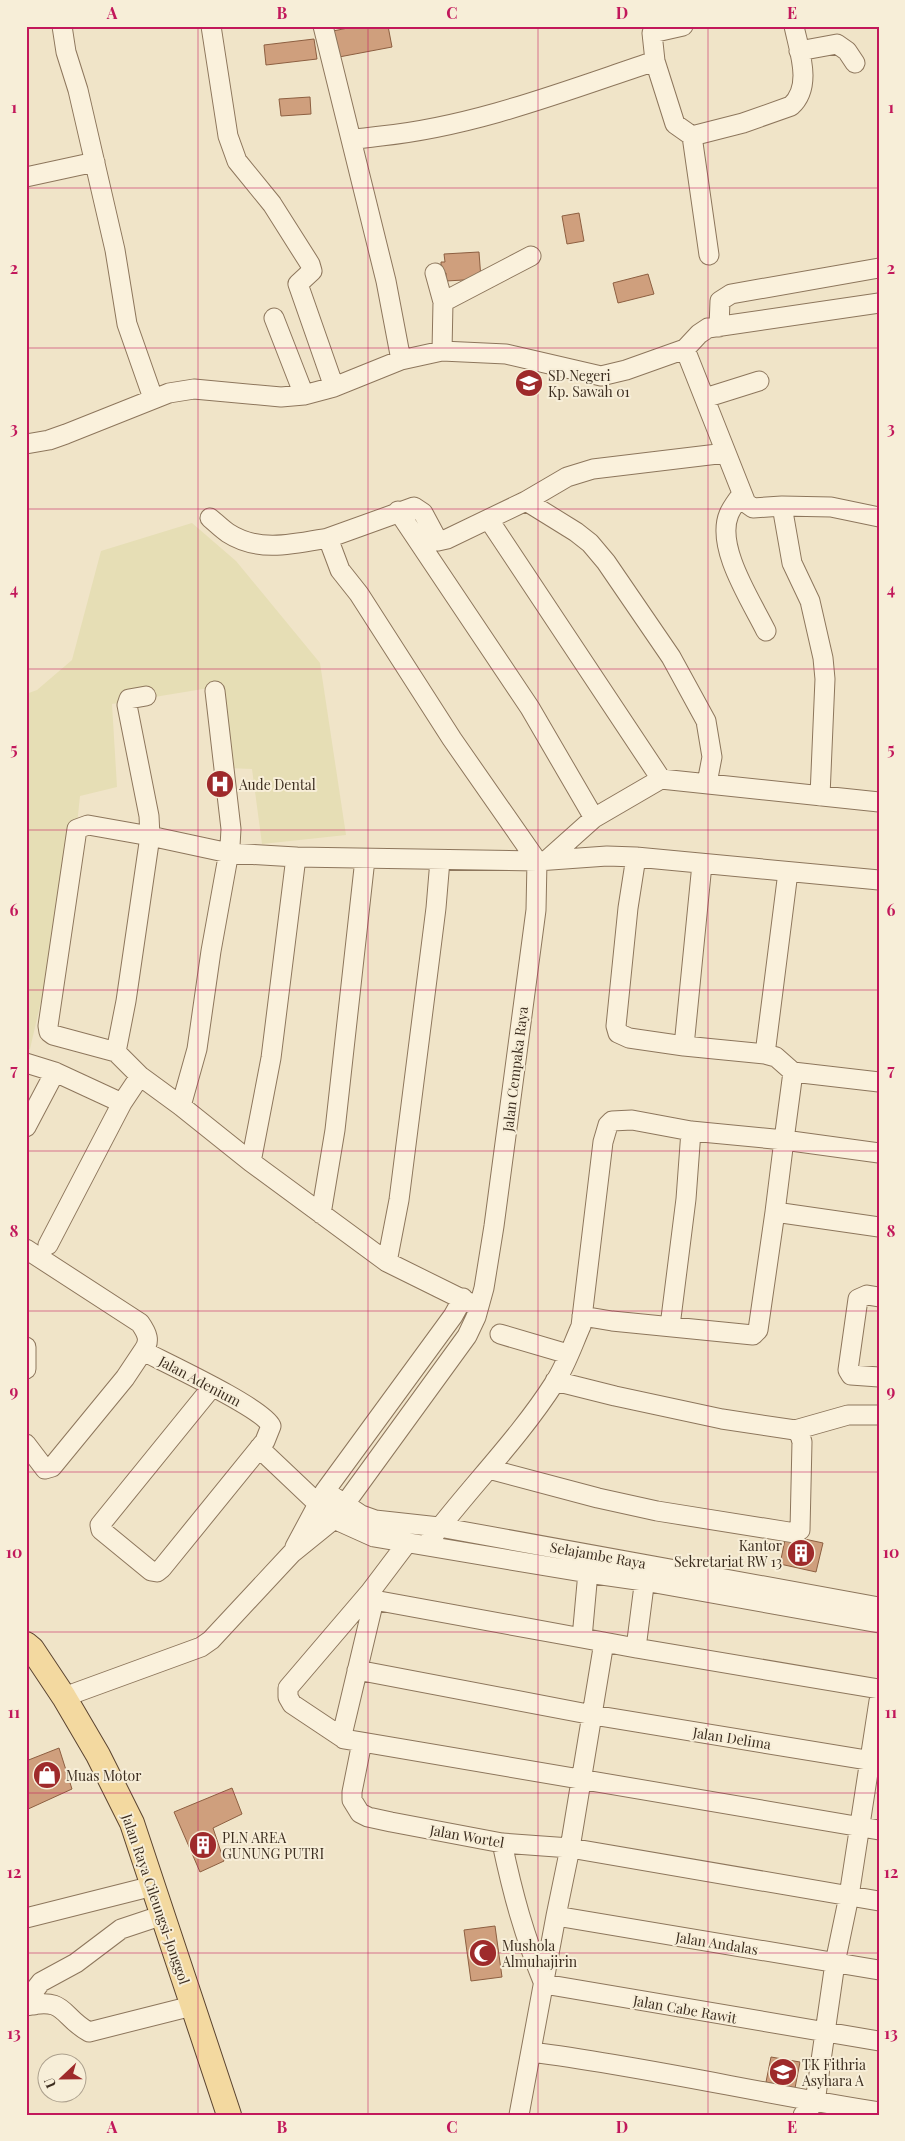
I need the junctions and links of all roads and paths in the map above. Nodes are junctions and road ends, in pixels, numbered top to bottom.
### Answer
1 (62, 26) edge
2 (211, 26) edge
3 (323, 26) edge
4 (683, 26) edge
5 (794, 26) edge
6 (651, 29) edge
7 (799, 51) junction
8 (655, 61) junction
9 (855, 63) dead end
10 (692, 136) junction
11 (351, 139) junction
12 (95, 162) junction
13 (26, 176) edge
14 (710, 255) dead end
15 (531, 256) dead end
16 (879, 268) edge
17 (435, 273) dead end
18 (442, 302) junction
19 (878, 307) edge
20 (274, 318) dead end
21 (719, 327) junction
22 (685, 349) junction
23 (442, 351) junction
24 (401, 360) junction
25 (759, 381) dead end
26 (334, 388) junction
27 (304, 395) junction
28 (153, 398) junction
29 (704, 398) junction
30 (26, 444) edge
31 (726, 453) junction
32 (742, 494) junction
33 (526, 501) junction
34 (782, 506) junction
35 (398, 511) junction
36 (879, 517) edge
37 (210, 518) dead end
38 (489, 520) junction
39 (328, 538) junction
40 (766, 631) dead end
41 (215, 691) dead end
42 (146, 696) dead end
43 (661, 779) junction
44 (708, 783) junction
45 (820, 796) junction
46 (879, 802) edge
47 (594, 818) junction
48 (150, 828) junction
49 (230, 842) junction
50 (296, 857) junction
51 (636, 857) junction
52 (365, 859) junction
53 (440, 860) junction
54 (542, 860) junction
55 (702, 864) junction
56 (788, 872) junction
57 (879, 880) edge
58 (684, 1046) junction
59 (116, 1052) junction
60 (765, 1054) junction
61 (26, 1063) edge
62 (55, 1072) junction
63 (793, 1072) junction
64 (879, 1082) edge
65 (131, 1091) junction
66 (181, 1106) junction
67 (26, 1127) edge
68 (691, 1131) junction
69 (784, 1140) junction
70 (879, 1153) edge
71 (251, 1162) junction
72 (775, 1212) junction
73 (321, 1214) junction
74 (879, 1226) edge
75 (48, 1245) dead end
76 (26, 1249) edge
77 (387, 1262) junction
78 (879, 1297) edge
79 (467, 1312) junction
80 (670, 1326) junction
81 (500, 1334) dead end
82 (576, 1334) junction
83 (26, 1347) edge
84 (143, 1351) junction
85 (26, 1369) edge
86 (879, 1377) edge
87 (555, 1381) junction
88 (212, 1387) junction
89 (879, 1415) edge
90 (796, 1430) junction
91 (26, 1444) edge
92 (259, 1448) junction
93 (489, 1469) junction
94 (321, 1498) junction
95 (339, 1512) junction
96 (439, 1528) junction
97 (408, 1543) junction
98 (427, 1544) junction
99 (292, 1552) junction
100 (589, 1554) junction
101 (645, 1572) junction
102 (588, 1573) junction
103 (372, 1596) junction
104 (879, 1607) edge
105 (879, 1622) edge
106 (582, 1638) junction
107 (604, 1642) junction
108 (636, 1648) junction
109 (28, 1649) edge
110 (357, 1670) junction
111 (879, 1689) edge
112 (64, 1697) junction
113 (879, 1701) edge
114 (593, 1715) junction
115 (343, 1738) junction
116 (362, 1742) junction
117 (874, 1762) edge
118 (581, 1781) junction
119 (859, 1826) junction
120 (879, 1830) edge
121 (502, 1843) junction
122 (570, 1848) junction
123 (153, 1886) junction
124 (849, 1896) junction
125 (879, 1901) edge
126 (163, 1915) junction
127 (556, 1916) junction
128 (26, 1918) edge
129 (835, 1963) junction
130 (879, 1970) edge
131 (544, 1984) junction
132 (30, 2006) edge
133 (192, 2006) junction
134 (826, 2032) junction
135 (879, 2042) edge
136 (532, 2052) junction
137 (809, 2108) edge
138 (879, 2112) edge
139 (229, 2115) edge
140 (519, 2115) edge

1 - 12 street
2 - 26 street
3 - 11 street
4 - 6 street
5 - 7 street
6 - 8 street
7 - 9 street
7 - 10 street
8 - 10 street
8 - 11 street
10 - 14 street
11 - 24 street
12 - 13 street
12 - 28 street
15 - 18 street
16 - 21 street
17 - 18 street
18 - 23 street
19 - 21 street
20 - 27 street
21 - 22 street
22 - 23 street
22 - 29 street
23 - 24 street
24 - 26 street
25 - 29 street
26 - 27 street
27 - 28 street
28 - 30 street
29 - 31 street
31 - 32 street
31 - 33 street
32 - 34 street
32 - 40 street
33 - 38 street
33 - 44 street
34 - 36 street
34 - 45 street
35 - 38 street
35 - 39 street
35 - 47 street
37 - 39 street
38 - 43 street
39 - 54 street
41 - 49 street
42 - 48 street
43 - 44 street
43 - 47 street
44 - 45 street
45 - 46 street
47 - 54 street
48 - 49 street
48 - 59 street
48 - 59 street
49 - 50 street
49 - 66 street
50 - 52 street
50 - 71 street
51 - 54 street
51 - 55 street
51 - 58 street
52 - 53 street
52 - 73 street
53 - 54 street
53 - 77 street
54 - 79 street, Jalan Cempaka Raya
55 - 56 street
55 - 58 street
56 - 57 street
56 - 60 street
58 - 60 street
59 - 65 street
60 - 63 street
61 - 62 street
62 - 65 street
62 - 67 street
63 - 64 street
63 - 69 street
65 - 66 street
65 - 75 street
66 - 71 street
68 - 69 street
68 - 80 street
68 - 82 street
69 - 70 street
69 - 72 street
71 - 73 street
72 - 74 street
72 - 80 street
73 - 77 street
76 - 84 street, Jalan Adenium
77 - 79 street
78 - 86 street
79 - 94 street
79 - 95 street
80 - 82 street
81 - 82 street
82 - 87 street
83 - 85 street
84 - 88 street, Jalan Adenium
84 - 91 street
87 - 90 street
87 - 93 street
88 - 92 street, Jalan Adenium
88 - 92 street
89 - 90 street
90 - 93 street
92 - 94 street, Selajambe Raya
93 - 96 street
94 - 95 street, Selajambe Raya
94 - 99 street
95 - 96 street, Selajambe Raya
95 - 97 street
95 - 99 street
96 - 98 street
96 - 100 street, Selajambe Raya
97 - 98 street
97 - 103 street
98 - 102 street
99 - 112 street
100 - 101 street, Selajambe Raya
100 - 102 street
101 - 102 street
101 - 104 street, Selajambe Raya
101 - 105 street
101 - 108 street
102 - 106 street
103 - 106 street
103 - 110 street
103 - 115 street
106 - 107 street
107 - 108 street
107 - 114 street
108 - 111 street
109 - 112 main road, Jalan Raya Cileungsi-Jonggol
110 - 114 street, Jalan Delima
110 - 115 street
112 - 123 main road, Jalan Raya Cileungsi-Jonggol
113 - 117 street
114 - 117 street, Jalan Delima
114 - 118 street
115 - 116 street
116 - 118 street
116 - 121 street, Jalan Wortel
117 - 119 street
118 - 119 street
118 - 122 street
119 - 120 street
119 - 124 street
121 - 122 street, Jalan Wortel
121 - 131 street
122 - 124 street, Jalan Wortel
122 - 127 street
123 - 126 main road, Jalan Raya Cileungsi-Jonggol
123 - 128 street
124 - 125 street, Jalan Wortel
124 - 129 street
126 - 132 street
126 - 133 main road, Jalan Raya Cileungsi-Jonggol
127 - 129 street, Jalan Andalas
127 - 131 street
129 - 130 street, Jalan Andalas
129 - 134 street
131 - 134 street, Jalan Cabe Rawit
131 - 136 street
132 - 133 street
133 - 139 main road, Jalan Raya Cileungsi-Jonggol
134 - 135 street, Jalan Cabe Rawit
134 - 137 street
136 - 137 street
136 - 140 street
137 - 138 street

